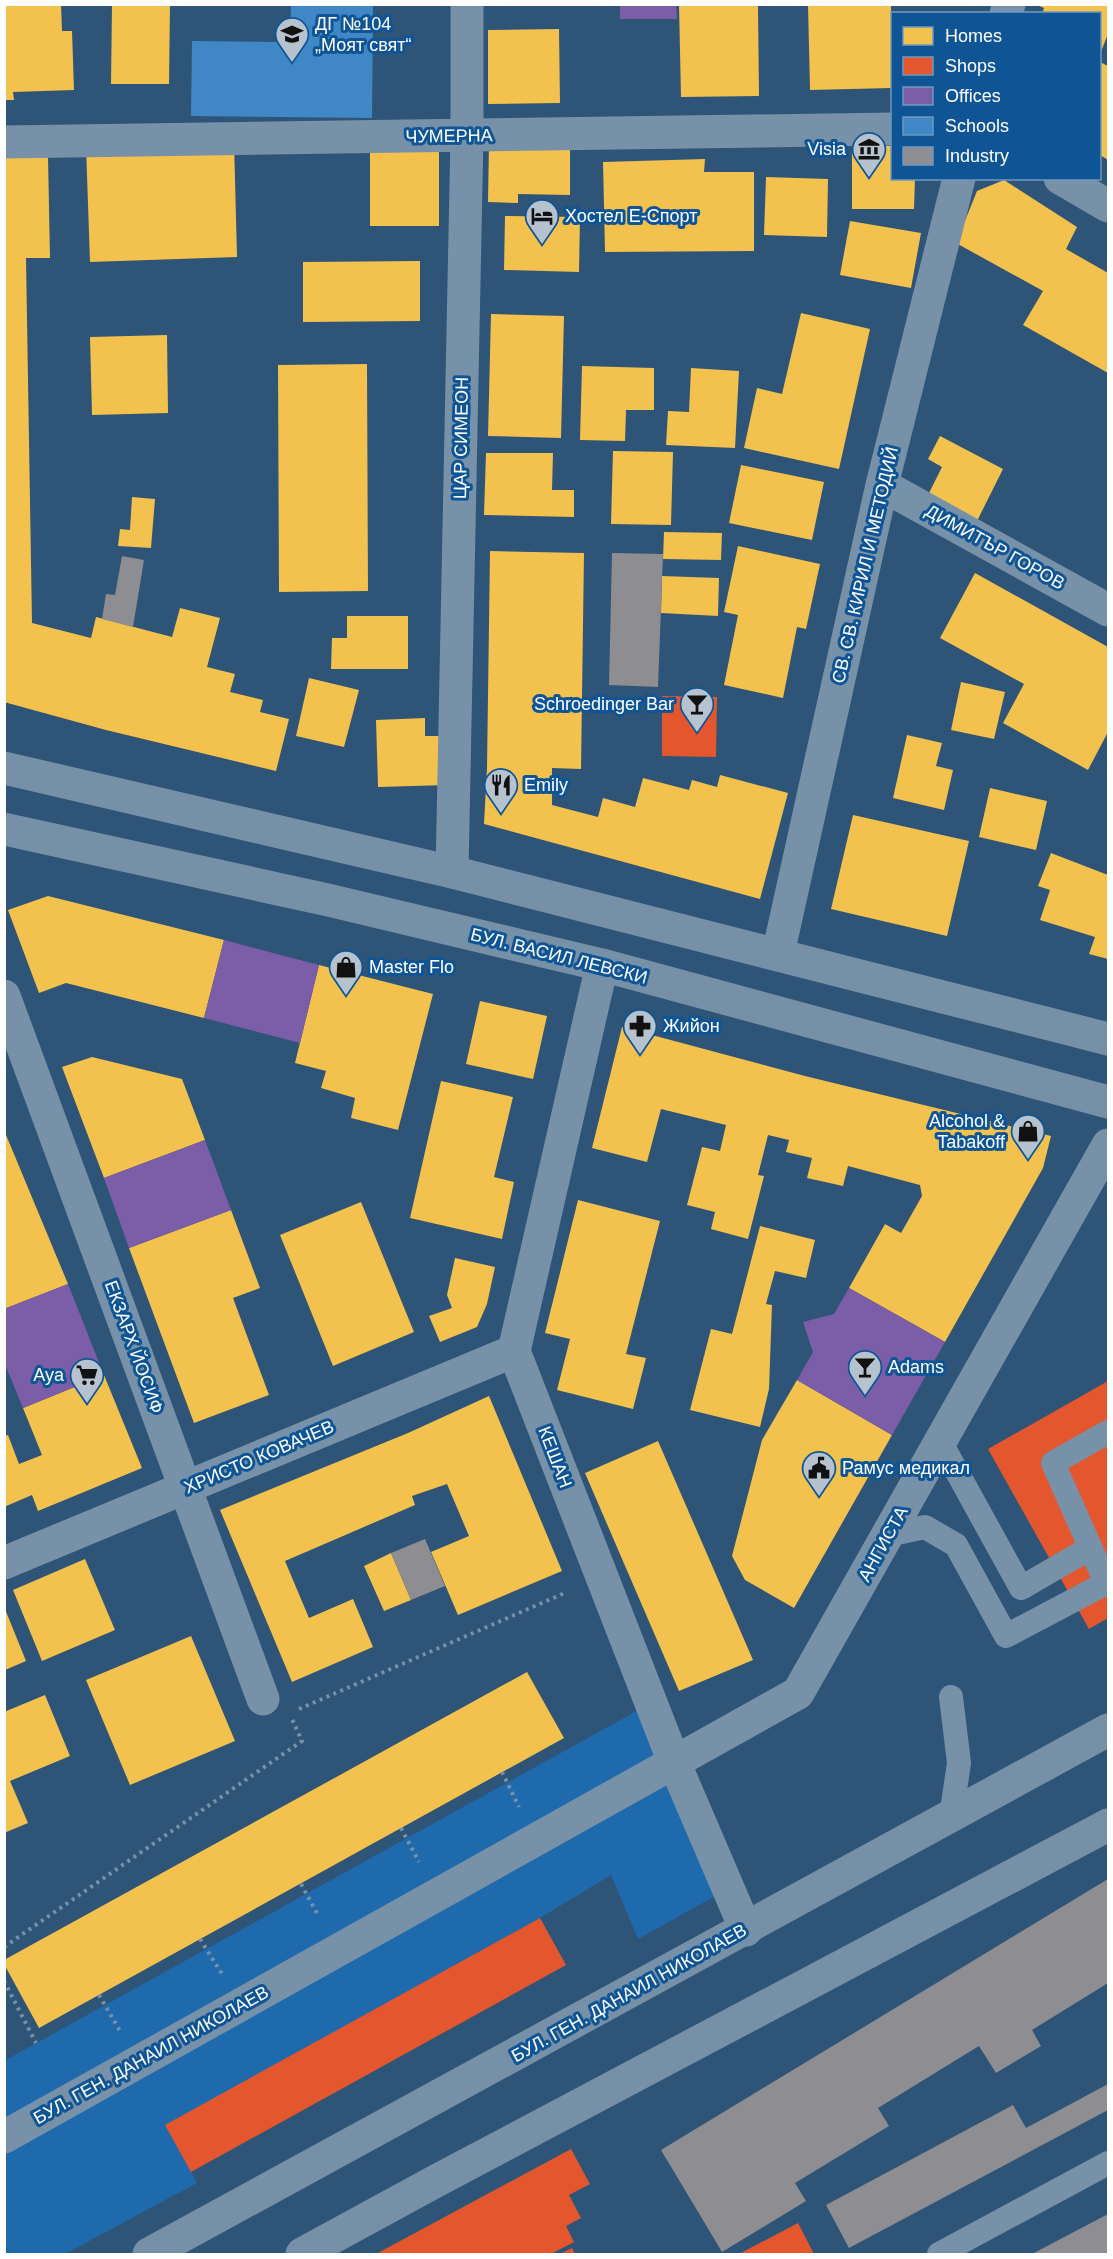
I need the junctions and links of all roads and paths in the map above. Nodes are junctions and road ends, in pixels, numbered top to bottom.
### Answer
1 (467, 4) edge
2 (891, 129) edge
3 (467, 135) junction
4 (4, 142) edge
5 (958, 180) edge
6 (1063, 180) edge
7 (1108, 206) edge
8 (882, 485) junction
9 (1108, 610) edge
10 (4, 768) edge
11 (4, 829) edge
12 (452, 872) junction
13 (778, 954) junction
14 (602, 965) junction
15 (4, 996) edge
16 (1108, 1039) edge
17 (1108, 1102) edge
18 (1108, 1145) edge
19 (514, 1350) junction
20 (1108, 1432) edge
21 (940, 1441) junction
22 (186, 1487) junction
23 (888, 1536) junction
24 (1090, 1548) junction
25 (4, 1563) edge
26 (602, 1577) junction
27 (1107, 1583) edge
28 (951, 1697) dead end
29 (263, 1699) dead end
30 (1108, 1730) edge
31 (674, 1762) junction
32 (951, 1816) junction
33 (1108, 1825) edge
34 (746, 1930) junction
35 (4, 1947) edge
36 (4, 1981) edge
37 (36, 2043) dead end
38 (4, 2137) edge
39 (1108, 2163) edge
40 (149, 2254) edge
41 (302, 2254) edge
42 (939, 2254) edge

1 - 3 street, ЦАР СИМЕОН
2 - 3 street, ЧУМЕРНА
3 - 4 street, ЧУМЕРНА
3 - 12 street, ЦАР СИМЕОН
5 - 8 street, СВ. СВ. КИРИЛ И МЕТОДИЙ
6 - 7 street
8 - 9 street, ДИМИТЪР ГОРОВ
8 - 13 street, СВ. СВ. КИРИЛ И МЕТОДИЙ
10 - 12 main road
11 - 14 main road, БУЛ. ВАСИЛ ЛЕВСКИ
12 - 13 main road
13 - 16 main road
14 - 17 main road, БУЛ. ВАСИЛ ЛЕВСКИ
14 - 19 street
15 - 22 street, ЕКЗАРХ ЙОСИФ
18 - 21 street, АНГИСТА
19 - 22 street, ХРИСТО КОВАЧЕВ
19 - 26 street, КЕШАН
20 - 24 lane
21 - 23 street, АНГИСТА
21 - 24 lane
22 - 25 street, ХРИСТО КОВАЧЕВ
22 - 29 street, ЕКЗАРХ ЙОСИФ
23 - 27 lane
23 - 31 street, АНГИСТА
24 - 27 lane
26 - 31 street, КЕШАН
26 - 35 path
28 - 32 lane
30 - 32 main road, БУЛ. ГЕН. ДАНАИЛ НИКОЛАЕВ
31 - 34 street, КЕШАН
31 - 38 street, БУЛ. ГЕН. ДАНАИЛ НИКОЛАЕВ
32 - 34 main road, БУЛ. ГЕН. ДАНАИЛ НИКОЛАЕВ
33 - 41 main road
34 - 40 main road, БУЛ. ГЕН. ДАНАИЛ НИКОЛАЕВ
36 - 37 path
39 - 42 lane

